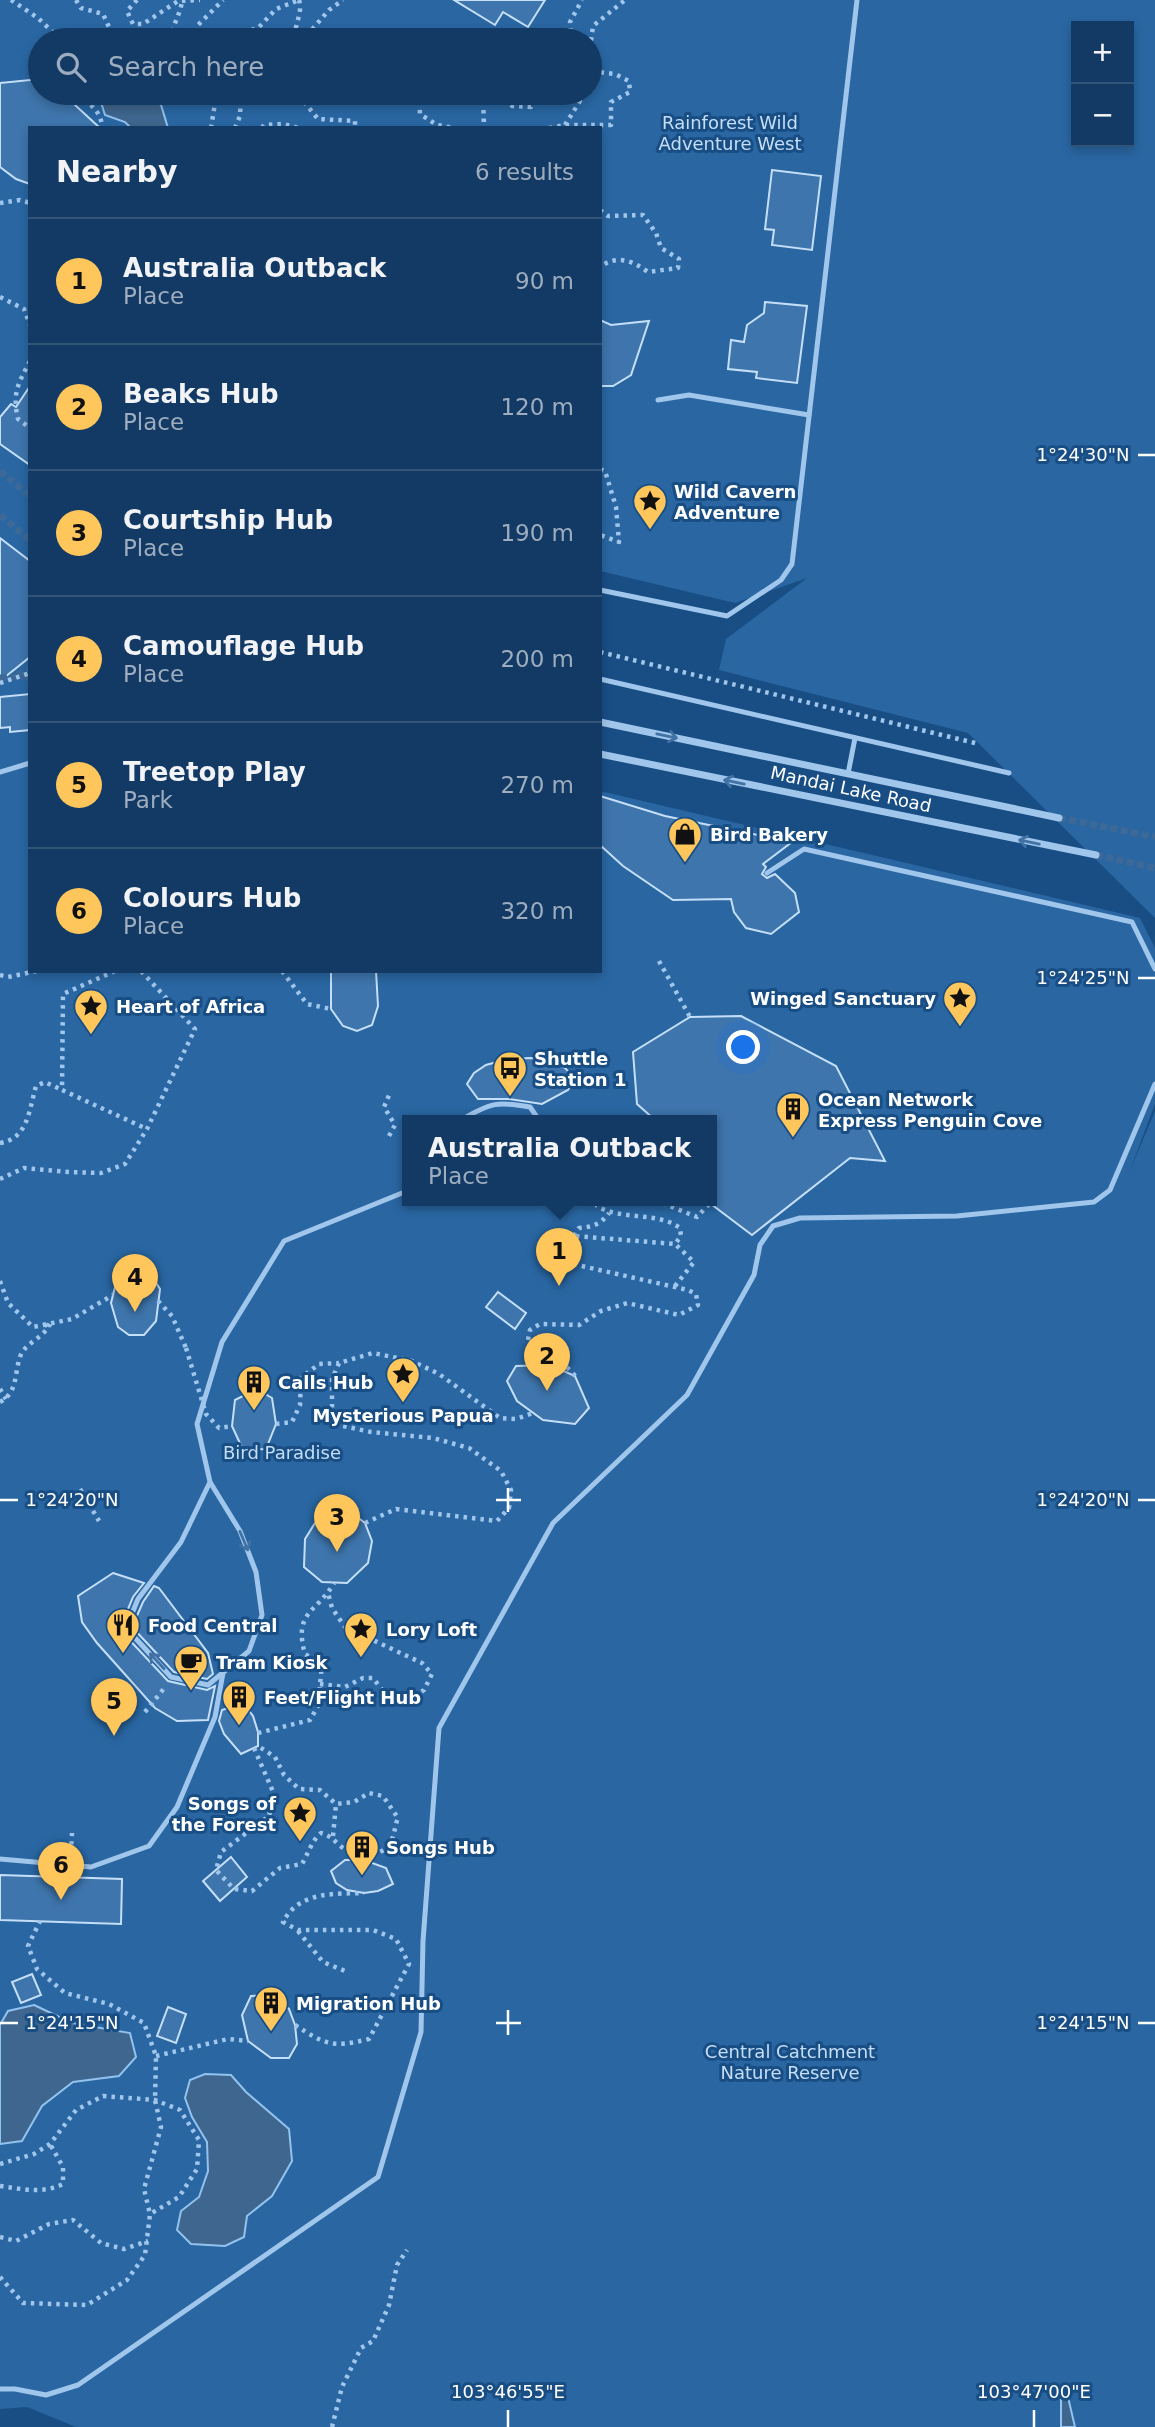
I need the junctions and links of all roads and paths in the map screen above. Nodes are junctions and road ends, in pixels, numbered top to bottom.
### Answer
1 (11, 0) edge
2 (76, 0) edge
3 (137, 0) edge
4 (182, 0) edge
5 (200, 0) edge
6 (223, 0) edge
7 (299, 0) edge
8 (343, 0) edge
9 (582, 0) edge
10 (857, 0) edge
11 (621, 1) edge
12 (48, 28) edge
13 (109, 28) edge
14 (172, 28) edge
15 (195, 28) edge
16 (257, 28) edge
17 (295, 28) edge
18 (313, 28) edge
19 (570, 28) edge
20 (593, 28) edge
21 (602, 72) edge
22 (92, 105) edge
23 (215, 105) edge
24 (240, 105) edge
25 (307, 105) edge
26 (420, 105) edge
27 (483, 105) edge
28 (511, 105) edge
29 (531, 105) edge
30 (578, 105) edge
31 (101, 126) edge
32 (211, 126) edge
33 (236, 126) edge
34 (263, 126) edge
35 (291, 126) edge
36 (355, 126) edge
37 (443, 126) edge
38 (484, 126) edge
39 (566, 126) edge
40 (28, 202) edge
41 (0, 203) edge
42 (602, 212) edge
43 (602, 265) edge
44 (0, 297) edge
45 (28, 304) edge
46 (24, 309) junction
47 (28, 320) edge
48 (28, 365) edge
49 (658, 400) dead end
50 (809, 415) junction
51 (28, 426) edge
52 (602, 470) edge
53 (602, 536) edge
54 (602, 590) edge
55 (602, 652) edge
56 (28, 674) edge
57 (602, 679) edge
58 (0, 683) edge
59 (602, 722) edge
60 (855, 738) junction
61 (979, 744) dead end
62 (602, 754) edge
63 (28, 764) edge
64 (0, 772) edge
65 (1009, 773) dead end
66 (848, 774) junction
67 (1059, 818) tunnel mouth
68 (1096, 855) tunnel mouth
69 (767, 873) dead end
70 (659, 961) dead end
71 (1155, 969) edge
72 (28, 973) edge
73 (112, 973) edge
74 (143, 973) edge
75 (284, 973) edge
76 (0, 975) edge
77 (331, 1009) dead end
78 (690, 1017) dead end
79 (1155, 1084) edge
80 (62, 1090) junction
81 (390, 1093) dead end
82 (469, 1115) edge
83 (536, 1115) edge
84 (147, 1129) junction
85 (389, 1136) dead end
86 (0, 1143) edge
87 (0, 1179) edge
88 (402, 1193) edge
89 (597, 1206) edge
90 (670, 1206) edge
91 (707, 1206) edge
92 (608, 1213) junction
93 (574, 1236) junction
94 (675, 1244) junction
95 (0, 1281) edge
96 (675, 1286) junction
97 (113, 1295) dead end
98 (158, 1301) dead end
99 (49, 1324) junction
100 (339, 1363) junction
101 (575, 1376) dead end
102 (0, 1389) edge
103 (6, 1399) junction
104 (0, 1402) edge
105 (533, 1413) dead end
106 (276, 1424) dead end
107 (232, 1426) dead end
108 (210, 1482) junction
109 (80, 1489) dead end
110 (99, 1521) dead end
111 (365, 1523) dead end
112 (334, 1583) dead end
113 (328, 1592) junction
114 (223, 1672) junction
115 (171, 1677) junction
116 (320, 1684) junction
117 (145, 1712) dead end
118 (258, 1732) dead end
119 (335, 1804) junction
120 (332, 1836) junction
121 (0, 1859) edge
122 (364, 1893) dead end
123 (40, 1921) dead end
124 (298, 1930) junction
125 (345, 1971) dead end
126 (295, 2025) dead end
127 (248, 2040) dead end
128 (156, 2056) junction
129 (155, 2100) junction
130 (51, 2144) junction
131 (0, 2164) edge
132 (0, 2186) edge
133 (150, 2214) junction
134 (0, 2237) edge
135 (149, 2241) junction
136 (408, 2250) dead end
137 (0, 2277) edge
138 (0, 2389) edge
139 (332, 2427) edge

1 - 12 path
2 - 13 path
3 - 5 path, bridge
4 - 14 path
6 - 15 path
7 - 16 path
7 - 17 path
8 - 18 path
9 - 19 path
10 - 50 lane
11 - 20 path
21 - 39 path
22 - 31 path
23 - 32 path
24 - 33 path
25 - 36 path
26 - 37 path
27 - 38 path
28 - 29 path
30 - 39 path
34 - 35 path
40 - 41 path
42 - 43 path
44 - 46 path
45 - 46 path
46 - 47 path
48 - 51 path
49 - 50 lane
50 - 54 lane
52 - 53 path
55 - 61 path
56 - 58 path
57 - 60 lane
59 -> 66 street, Mandai Lake Road
60 - 65 lane
60 - 66 lane
68 -> 62 street, Mandai Lake Road
63 - 64 lane
66 - 67 street, Mandai Lake Road
69 - 71 lane
70 - 78 path
72 - 76 path
73 - 80 path
74 - 84 path
75 - 77 path
79 - 138 lane
80 - 84 path
80 - 86 path
81 - 85 path
82 - 83 lane
84 - 87 path
88 - 108 lane
89 - 92 path
90 - 91 path
92 - 93 path
92 - 94 path
93 - 94 path
93 - 96 path
94 - 96 path
95 - 99 path
96 - 101 path
97 - 99 path
98 - 107 path, bridge
99 - 103 path
100 - 105 path
100 - 106 path
100 - 111 path
102 - 103 path
103 - 104 path
108 -> 114 lane
115 -> 108 lane
109 - 110 path
112 - 113 path
113 - 116 path
113 - 116 path
114 - 115 lane
114 - 121 lane
115 - 117 path
116 - 118 path
119 - 120 path
119 - 120 path
119 - 120 path
122 - 124 path
123 - 128 path
124 - 125 path
124 - 126 path
127 - 128 path
128 - 129 path
129 - 130 path
129 - 133 path
129 - 133 path
130 - 131 path
130 - 132 path
133 - 135 path
134 - 135 path
135 - 137 path
136 - 139 path

